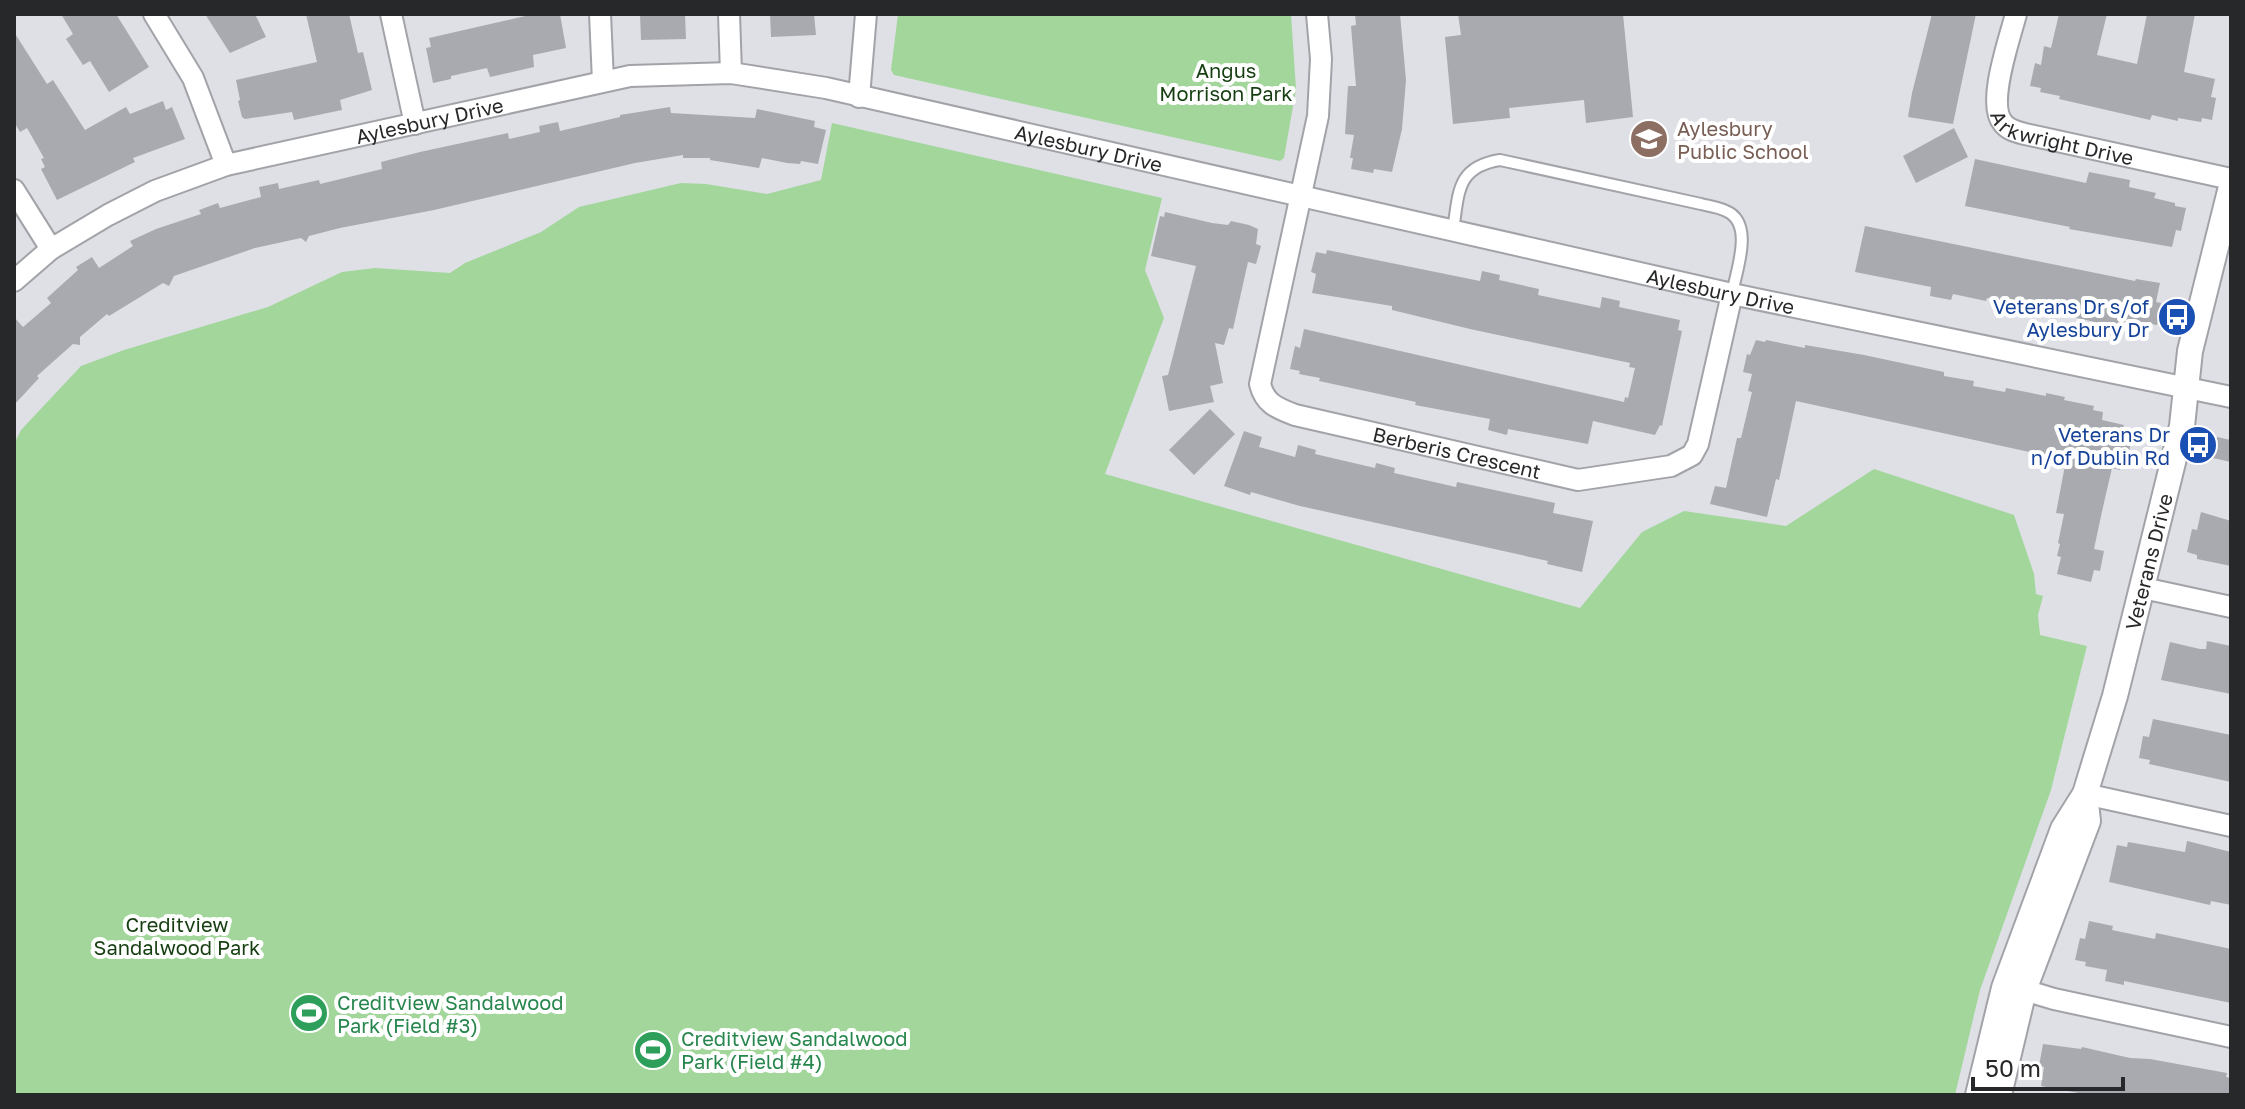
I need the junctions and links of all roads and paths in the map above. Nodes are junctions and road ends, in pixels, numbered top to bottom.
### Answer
1 (154, 14) edge
2 (391, 14) edge
3 (600, 14) edge
4 (729, 14) edge
5 (866, 14) edge
6 (1317, 14) edge
7 (2016, 14) edge
8 (731, 73) junction
9 (603, 81) junction
10 (859, 97) junction
11 (415, 124) junction
12 (226, 165) junction
13 (2231, 179) edge
14 (2231, 187) edge
15 (14, 190) edge
16 (1301, 197) junction
17 (1453, 231) junction
18 (51, 249) junction
19 (14, 281) edge
20 (1732, 294) junction
21 (2186, 388) junction
22 (2231, 397) edge
23 (2143, 588) junction
24 (2231, 607) edge
25 (2085, 794) junction
26 (2231, 826) edge
27 (2024, 990) junction
28 (2231, 1037) edge
29 (1978, 1095) edge
30 (1999, 1095) edge

1 - 12 street
2 - 11 street
3 - 9 street
4 - 8 street
5 - 10 street
6 - 16 street, Berberis Crescent
7 - 13 street, Arkwright Drive
8 - 9 street, Aylesbury Drive
8 - 10 street, Aylesbury Drive
9 - 11 street, Aylesbury Drive
10 - 16 street, Aylesbury Drive
11 - 12 street, Aylesbury Drive
12 - 18 street, Aylesbury Drive
14 - 21 street, Veterans Drive
15 - 18 street
16 - 17 street, Aylesbury Drive
16 - 20 street, Berberis Crescent
17 - 20 street, Aylesbury Drive
17 - 20 lane
18 - 19 street, Aylesbury Drive
20 - 21 street, Aylesbury Drive
21 - 22 street, Aylesbury Drive
21 - 23 street, Veterans Drive
23 - 24 street
23 - 25 street, Veterans Drive
25 - 26 street
25 - 27 street, Veterans Drive
25 - 29 street, Veterans Drive
27 - 28 street
27 - 30 street, Veterans Drive

